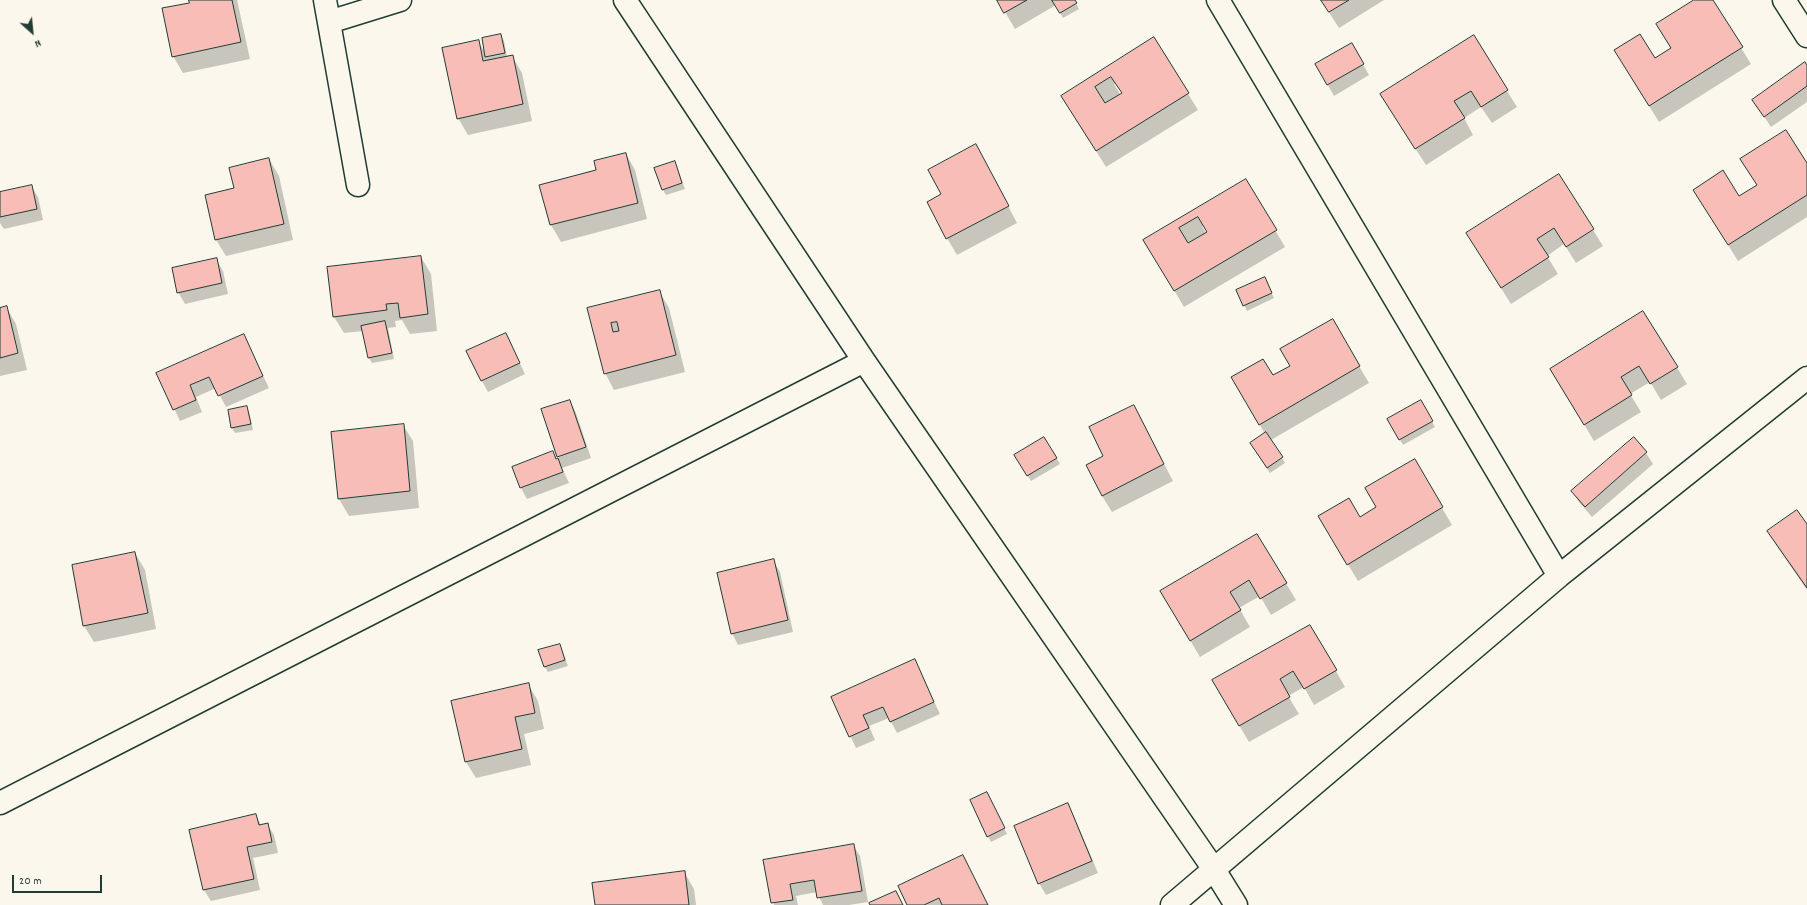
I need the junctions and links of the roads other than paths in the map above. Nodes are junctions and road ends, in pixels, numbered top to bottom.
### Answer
1 (325, 0) edge
2 (400, 0) edge
3 (626, 0) edge
4 (1218, 0) edge
5 (1784, 0) edge
6 (329, 22) junction
7 (1807, 36) edge
8 (358, 185) dead end
9 (864, 361) junction
10 (1807, 378) edge
11 (1559, 576) junction
12 (0, 803) edge
13 (1213, 868) junction
14 (1172, 905) edge
15 (1236, 905) edge

1 - 6 street
2 - 6 street
3 - 9 street
4 - 11 street
5 - 7 street
6 - 8 street
9 - 12 street
9 - 13 street
10 - 11 street
11 - 13 street
13 - 14 street
13 - 15 street

